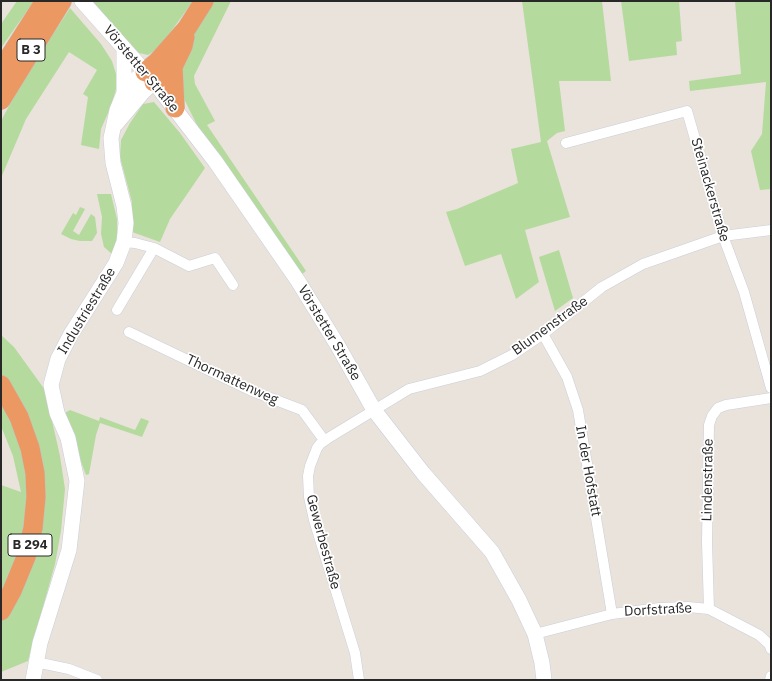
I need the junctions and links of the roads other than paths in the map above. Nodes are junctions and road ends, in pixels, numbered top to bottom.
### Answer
1 (45, 1) edge
2 (62, 1) edge
3 (204, 1) edge
4 (87, 6) edge
5 (187, 28) junction
6 (124, 48) junction
7 (3, 67) edge
8 (173, 67) junction
9 (149, 77) junction
10 (124, 93) junction
11 (1, 100) edge
12 (175, 108) junction
13 (113, 128) junction
14 (566, 143) dead end
15 (771, 230) edge
16 (722, 236) junction
17 (124, 242) junction
18 (154, 248) junction
19 (233, 285) dead end
20 (117, 310) dead end
21 (129, 332) dead end
22 (543, 334) junction
23 (1, 385) edge
24 (771, 388) edge
25 (771, 398) edge
26 (374, 410) junction
27 (324, 440) junction
28 (709, 609) junction
29 (1, 611) edge
30 (612, 614) junction
31 (535, 634) junction
32 (771, 649) edge
33 (36, 662) junction
34 (771, 676) edge
35 (32, 680) edge
36 (97, 680) edge
37 (359, 680) edge
38 (544, 680) edge
39 (770, 680) edge

1 - 7 highway, B 3
2 - 11 highway, B 3
3 - 5 highway
4 - 6 street, Vörstetter Straße
5 - 8 highway
5 - 9 highway
6 - 9 street, Vörstetter Straße
6 - 10 street
8 - 9 highway
8 - 12 highway
9 - 10 street, Industriestraße
9 - 12 street, Vörstetter Straße
9 - 13 street
10 - 13 street, Industriestraße
12 - 26 street, Vörstetter Straße
13 - 17 street, Industriestraße
14 - 16 street, Steinackerstraße
15 - 16 street, Blumenstraße
16 - 22 street, Blumenstraße
16 - 24 street, Steinackerstraße
17 - 18 street
17 - 33 street, Industriestraße
18 - 19 street
18 - 20 street
21 - 27 street, Thormattenweg
22 - 26 street, Blumenstraße
22 - 30 street, In der Hofstatt
23 - 29 highway, B 294
25 - 28 street, Lindenstraße
26 - 27 street, Gewerbestraße
26 - 31 street, Vörstetter Straße
27 - 37 street, Gewerbestraße
28 - 30 street, Dorfstraße
28 - 32 street, Dorfstraße
30 - 31 street, Dorfstraße
31 - 38 street, Vörstetter Straße
33 - 35 street, Industriestraße
33 - 36 street
34 - 39 street

